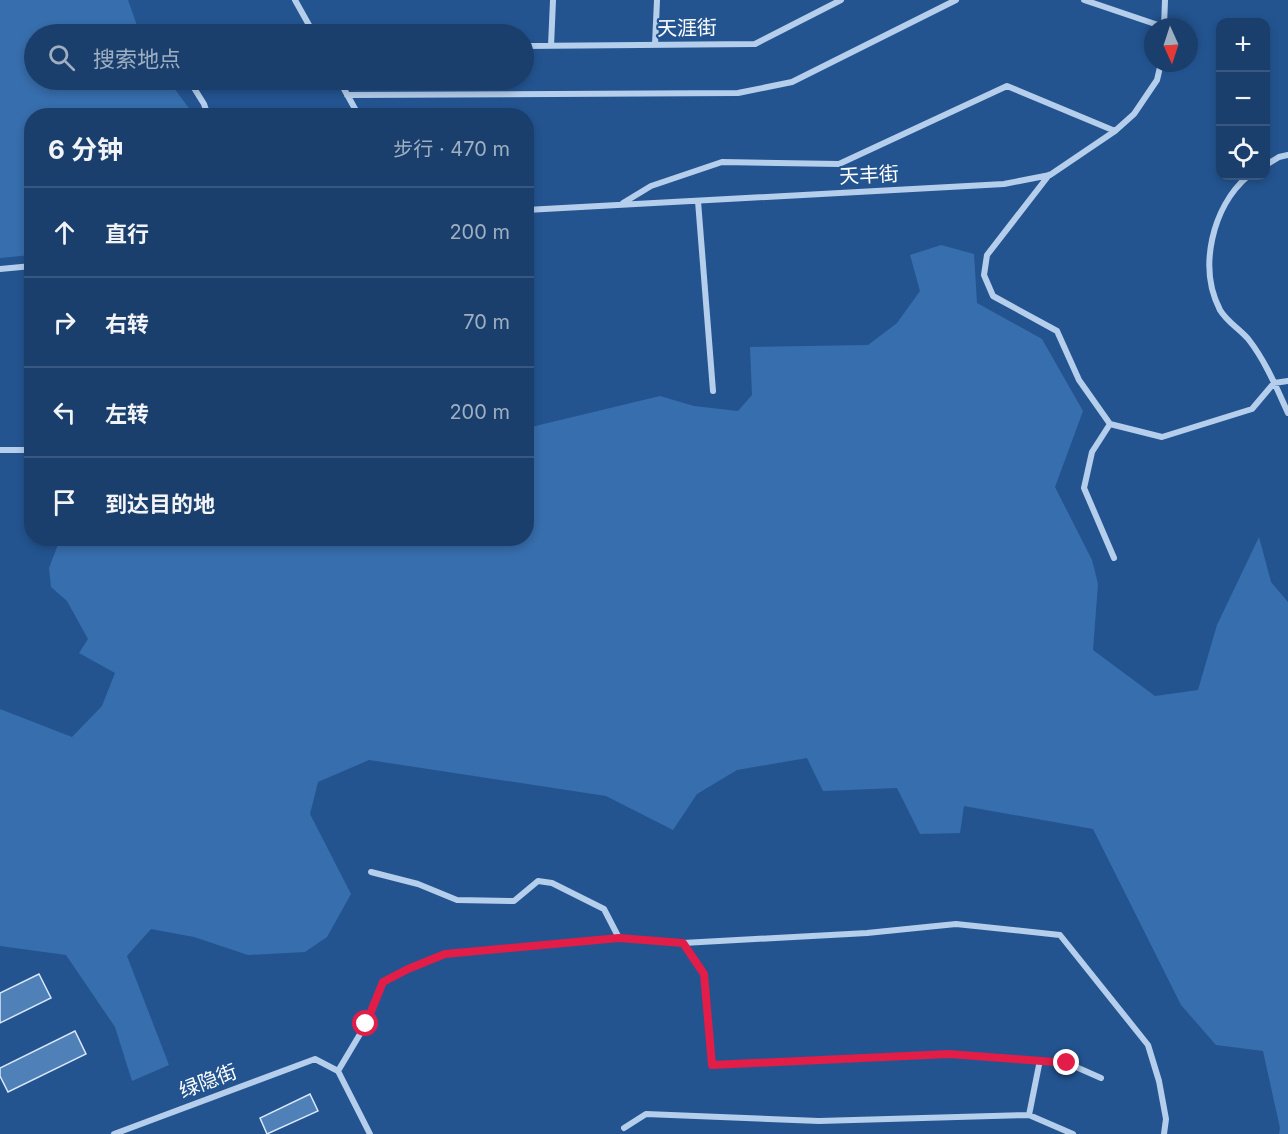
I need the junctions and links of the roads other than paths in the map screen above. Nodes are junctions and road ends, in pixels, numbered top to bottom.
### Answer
1 (295, 0) edge
2 (553, 0) edge
3 (657, 0) edge
4 (841, 0) edge
5 (956, 0) edge
6 (1084, 0) edge
7 (1165, 0) edge
8 (1164, 18) edge
9 (1144, 20) edge
10 (308, 24) edge
11 (655, 45) junction
12 (534, 46) edge
13 (551, 46) junction
14 (1159, 72) edge
15 (195, 90) edge
16 (344, 90) edge
17 (347, 95) junction
18 (205, 108) edge
19 (354, 108) edge
20 (1115, 131) junction
21 (1288, 155) edge
22 (1270, 163) edge
23 (1050, 175) junction
24 (1245, 180) edge
25 (698, 201) junction
26 (619, 205) junction
27 (534, 210) edge
28 (24, 267) edge
29 (0, 269) edge
30 (1288, 381) edge
31 (1274, 383) junction
32 (713, 391) dead end
33 (1288, 413) edge
34 (1110, 424) junction
35 (0, 450) edge
36 (24, 450) edge
37 (1114, 558) dead end
38 (371, 872) dead end
39 (619, 938) junction
40 (683, 943) junction
41 (1040, 1060) junction
42 (338, 1071) junction
43 (1101, 1078) dead end
44 (1029, 1115) junction
45 (624, 1128) dead end
46 (114, 1134) edge
47 (370, 1134) edge
48 (1073, 1134) edge
49 (1164, 1134) edge

1 - 10 street
2 - 13 street
3 - 11 street
4 - 11 street, 天涯街
5 - 17 street
6 - 9 street
7 - 8 street
11 - 13 street, 天涯街
12 - 13 street, 天涯街
14 - 20 street, 天丰街
15 - 18 street
16 - 17 street
17 - 19 street
20 - 23 street, 天丰街
20 - 26 street
21 - 22 street
23 - 25 street, 天丰街
23 - 34 street
24 - 31 street
25 - 26 street, 天丰街
25 - 32 street
26 - 27 street, 天丰街
28 - 29 street
30 - 31 street
31 - 33 street
31 - 34 street
34 - 37 street
35 - 36 street
38 - 39 street
39 - 40 street
39 - 42 street
40 - 41 street
40 - 49 street
41 - 43 street
41 - 44 street
42 - 46 street, 绿隐街
42 - 47 street
44 - 45 street
44 - 48 street

